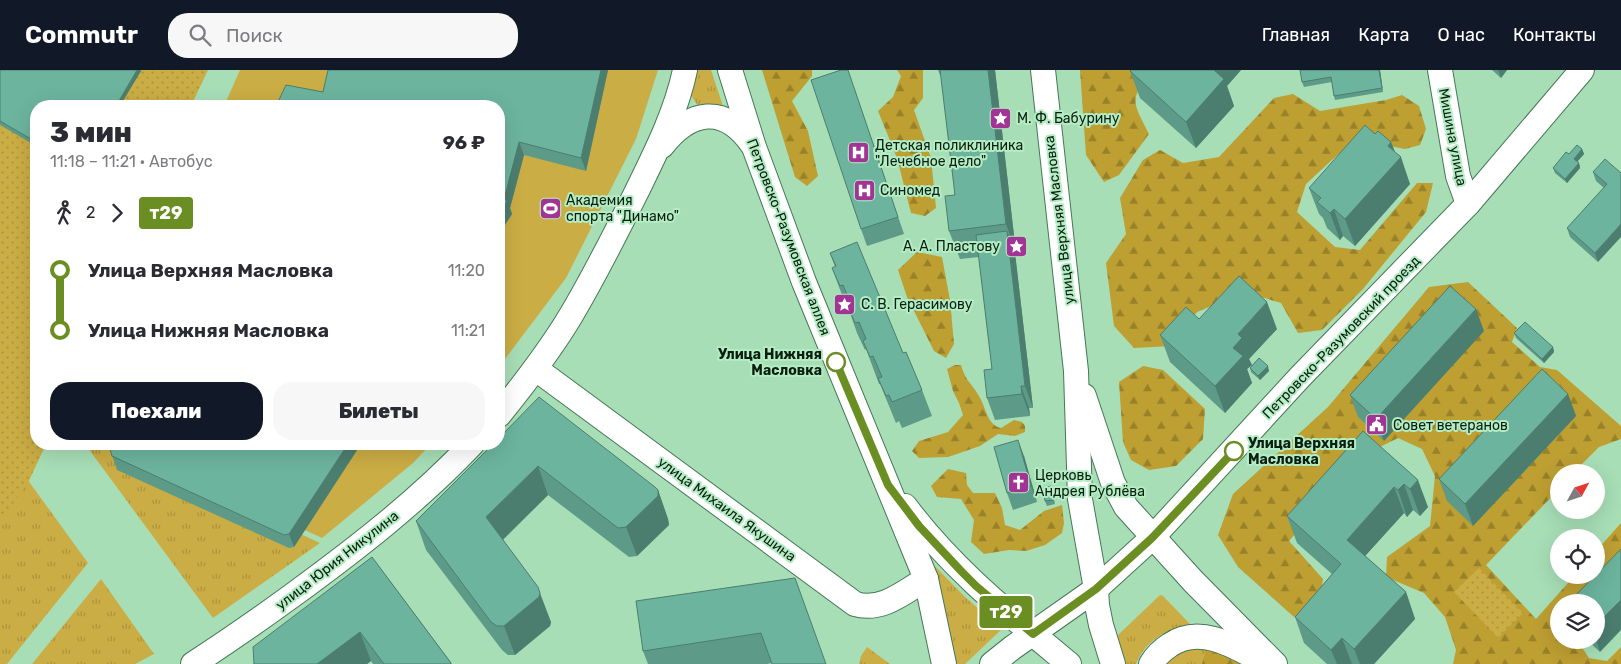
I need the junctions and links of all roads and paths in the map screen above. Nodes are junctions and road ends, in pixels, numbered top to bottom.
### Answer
1 (685, 70) edge
2 (730, 70) edge
3 (1043, 70) edge
4 (1440, 70) edge
5 (1582, 70) edge
6 (754, 147) junction
7 (652, 160) junction
8 (1468, 204) junction
9 (536, 368) junction
10 (1076, 371) junction
11 (505, 408) edge
12 (466, 450) edge
13 (888, 485) junction
14 (1152, 538) junction
15 (926, 579) junction
16 (1096, 589) junction
17 (1033, 634) junction
18 (222, 655) edge
19 (193, 664) edge
20 (944, 664) edge
21 (992, 664) edge
22 (1069, 664) edge
23 (1113, 664) edge
24 (1152, 664) edge
25 (1267, 664) edge
26 (1275, 664) edge

1 - 7 street
2 - 6 street, Петровско-Разумовская аллея
3 - 10 street, улица Верхняя Масловка
4 - 8 street, Мишина улица
5 - 8 street, Петровско-Разумовский проезд
6 - 7 street
6 - 13 street, Петровско-Разумовская аллея
7 - 9 street
8 - 14 street, Петровско-Разумовский проезд
9 - 11 street
9 - 15 street, улица Михаила Якушина
10 - 14 street, улица Верхняя Масловка
10 - 16 street, улица Верхняя Масловка
12 - 18 street, улица Юрия Никулина
13 - 15 street, Петровско-Разумовская аллея
13 - 17 street, Петровско-Разумовская аллея
14 - 16 street, Петровско-Разумовский проезд
14 - 26 street
15 - 20 street, Петровско-Разумовская аллея
16 - 17 street, Петровско-Разумовский проезд
16 - 23 street, улица Верхняя Масловка
17 - 21 street, Петровско-Разумовский проезд
17 - 22 street
18 - 19 street, улица Юрия Никулина
24 - 25 street

